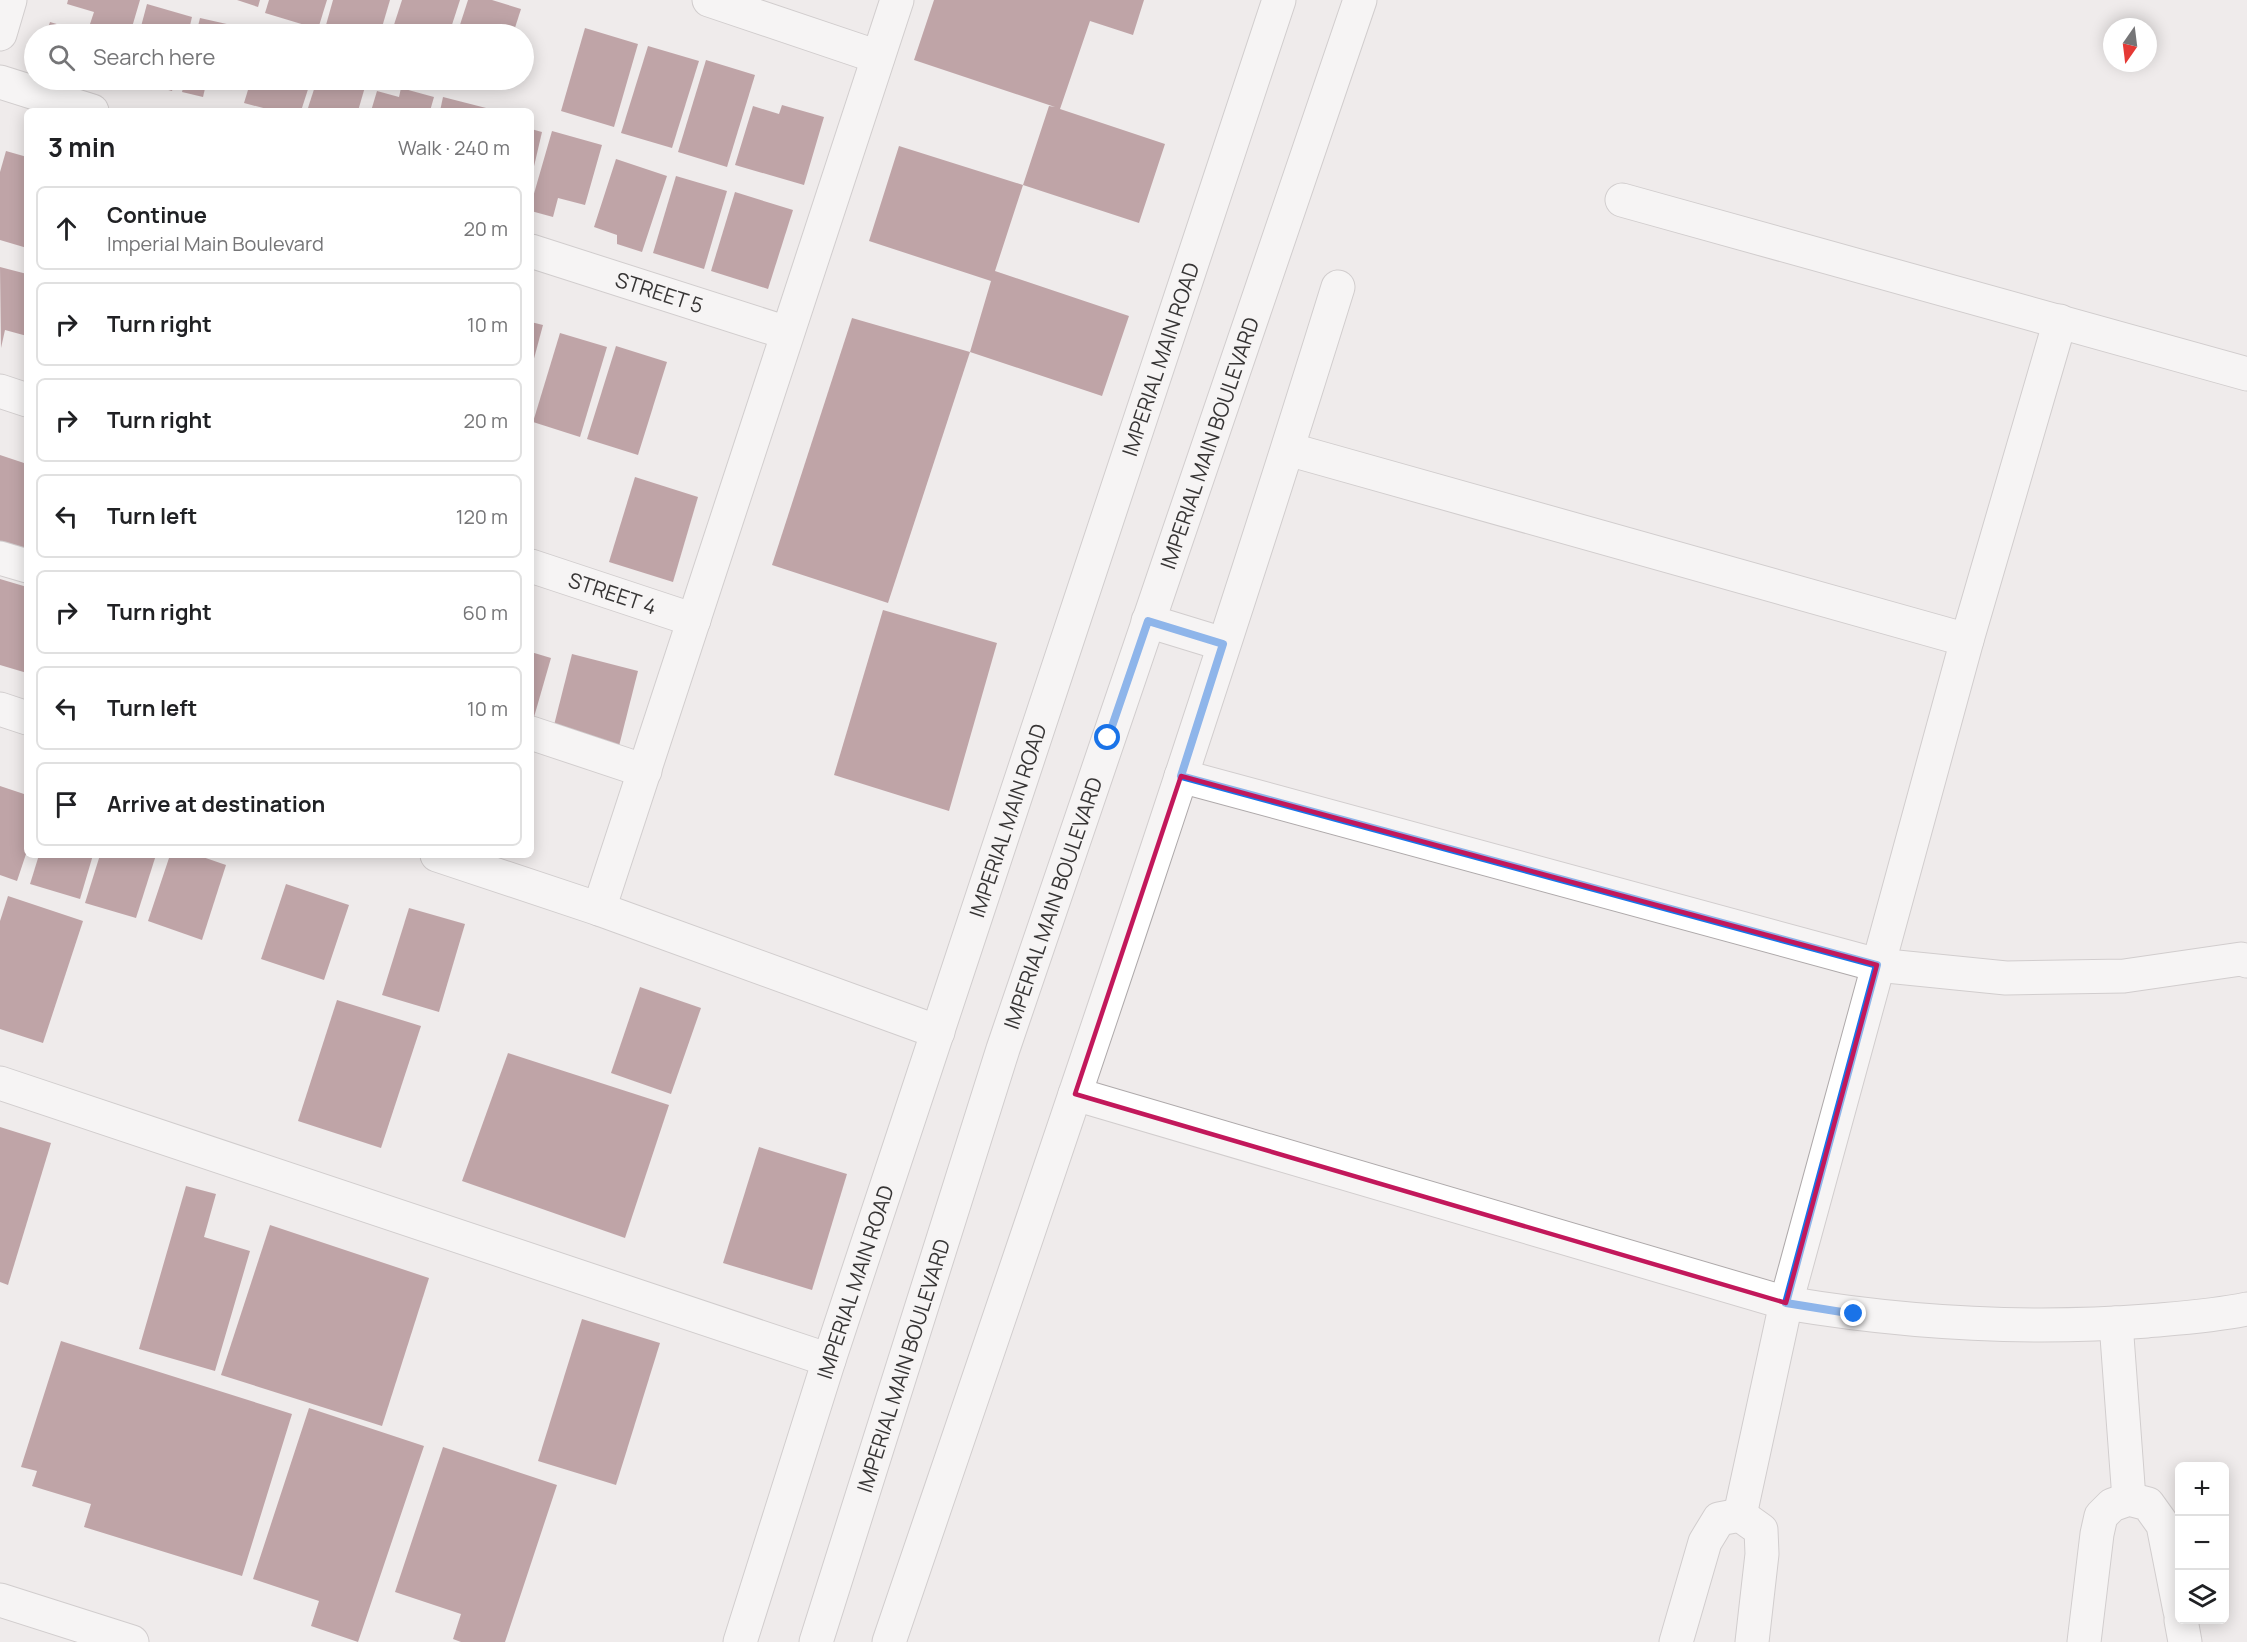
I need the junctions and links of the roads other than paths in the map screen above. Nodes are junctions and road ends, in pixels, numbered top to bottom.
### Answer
1 (10, 0) edge
2 (710, 0) edge
3 (897, 0) edge
4 (1279, 0) edge
5 (1360, 0) edge
6 (0, 34) edge
7 (878, 57) junction
8 (0, 82) edge
9 (24, 90) edge
10 (25, 90) edge
11 (82, 108) edge
12 (1622, 200) dead end
13 (534, 252) edge
14 (1338, 287) dead end
15 (2061, 321) junction
16 (788, 333) junction
17 (2247, 374) edge
18 (0, 391) edge
19 (24, 399) edge
20 (1288, 449) junction
21 (0, 558) edge
22 (24, 565) edge
23 (534, 567) edge
24 (694, 621) junction
25 (1148, 621) junction
26 (1967, 640) junction
27 (1223, 644) junction
28 (0, 710) edge
29 (24, 717) edge
30 (534, 734) edge
31 (645, 771) junction
32 (1181, 776) junction
33 (446, 858) edge
34 (599, 909) junction
35 (2245, 953) edge
36 (1877, 965) junction
37 (938, 1032) junction
38 (0, 1083) edge
39 (1075, 1094) junction
40 (1786, 1303) junction
41 (2247, 1309) edge
42 (2116, 1323) junction
43 (829, 1360) junction
44 (2128, 1499) junction
45 (1740, 1515) junction
46 (2175, 1586) edge
47 (0, 1600) edge
48 (2182, 1624) edge
49 (739, 1639) edge
50 (132, 1642) edge
51 (816, 1642) edge
52 (889, 1642) edge
53 (1676, 1642) edge
54 (1752, 1642) edge
55 (2084, 1642) edge
56 (2185, 1642) edge

1 - 6 street
2 - 7 street
3 - 7 street
4 - 37 street, IMPERIAL MAIN ROAD
5 - 25 street, IMPERIAL MAIN BOULEVARD
7 - 16 street
8 - 9 street
10 - 11 street
12 - 15 street
13 - 16 street, STREET 5
14 - 20 street
15 - 17 street
15 - 26 street
16 - 24 street
18 - 19 street
20 - 26 street
20 - 27 street
21 - 22 street
23 - 24 street, STREET 4
24 - 31 street
25 - 27 street
25 - 51 street, IMPERIAL MAIN BOULEVARD
26 - 36 street
27 - 32 street
28 - 29 street
30 - 31 street
31 - 34 street
32 - 36 street
32 - 39 street
33 - 34 street
34 - 37 street
35 - 36 street
36 - 40 street
37 - 43 street, IMPERIAL MAIN ROAD
38 - 43 street
39 - 40 street
39 - 52 street
40 - 42 street
40 - 45 street
41 - 42 street
42 - 44 street
43 - 49 street, IMPERIAL MAIN ROAD
44 - 46 street
44 - 55 street
45 - 53 street
45 - 54 street
47 - 50 street
48 - 56 street

